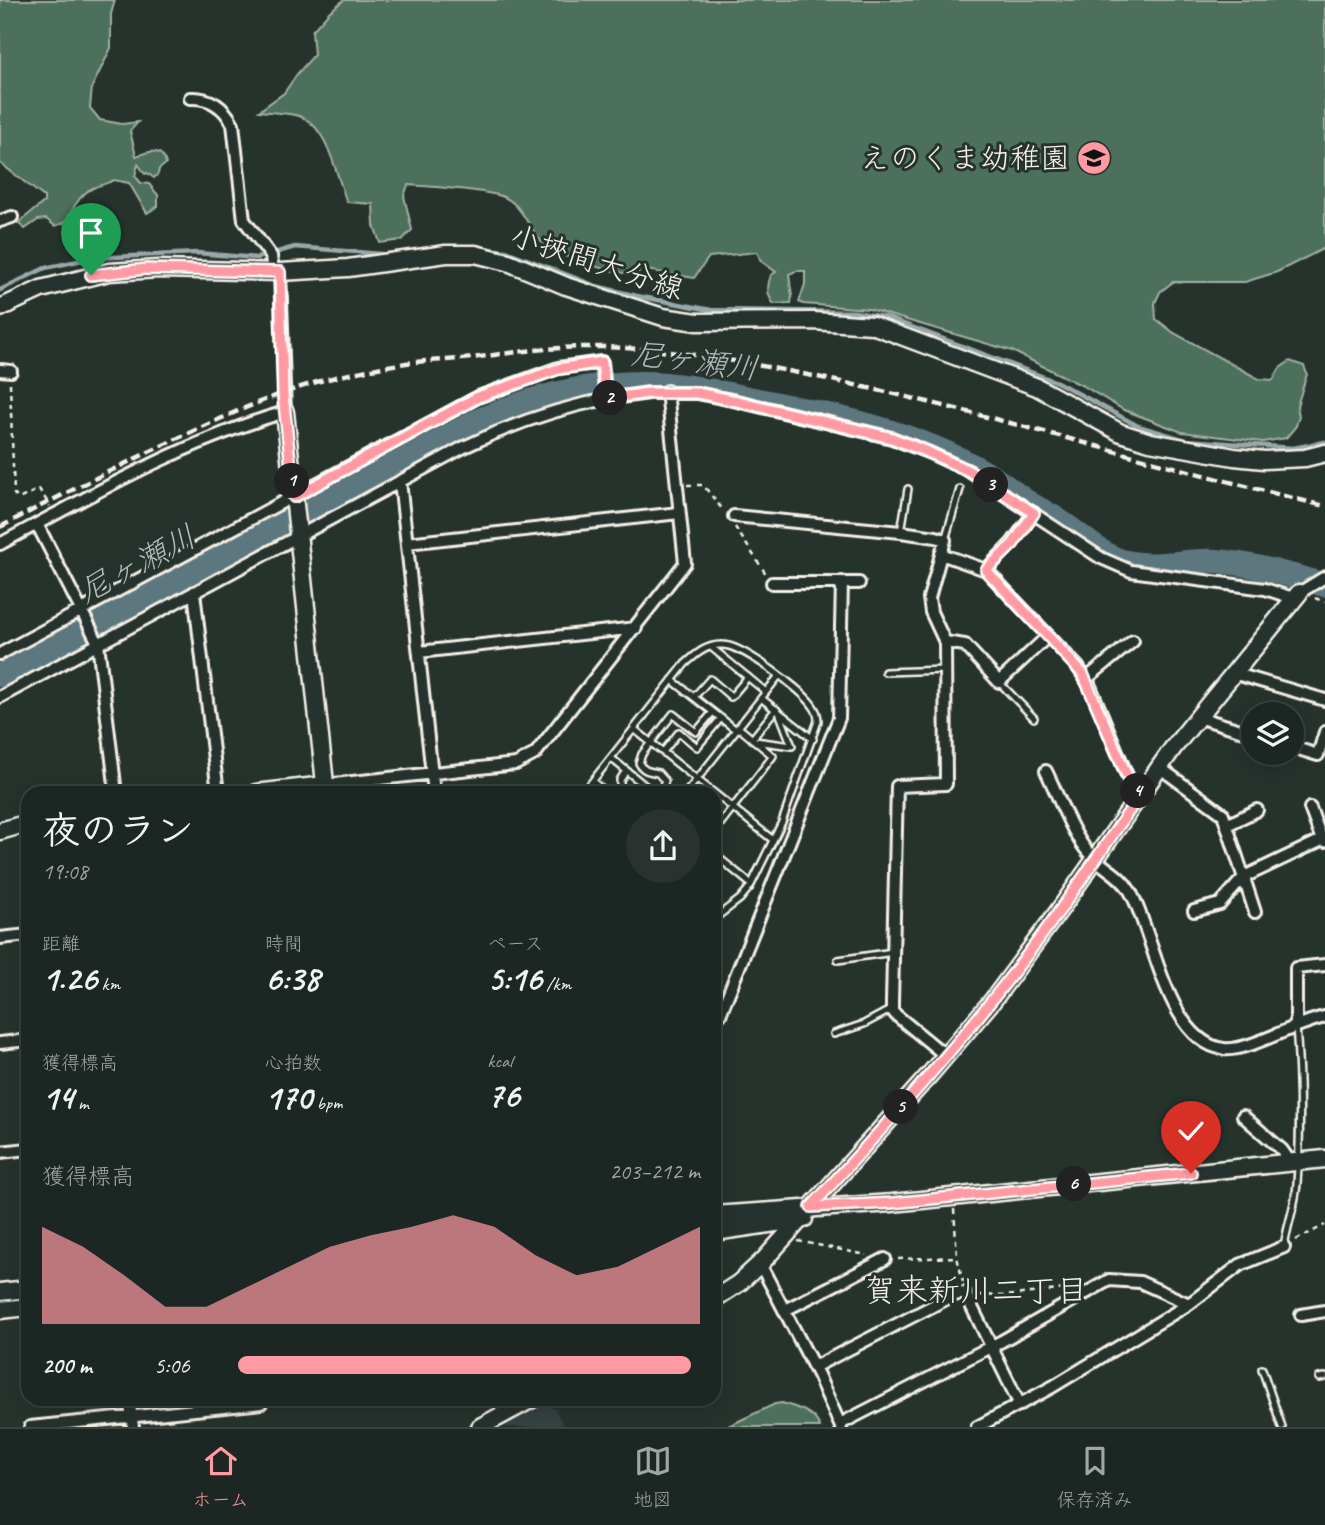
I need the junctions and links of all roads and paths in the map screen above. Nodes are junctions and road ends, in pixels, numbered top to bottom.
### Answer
1 (190, 98) dead end
2 (12, 217) dead end
3 (0, 221) edge
4 (276, 272) junction
5 (0, 308) edge
6 (6, 371) edge
7 (667, 391) junction
8 (606, 395) junction
9 (285, 412) junction
10 (1325, 453) edge
11 (400, 481) junction
12 (908, 489) dead end
13 (960, 489) dead end
14 (295, 502) junction
15 (679, 513) junction
16 (1034, 513) junction
17 (54, 515) junction
18 (734, 516) dead end
19 (37, 524) junction
20 (901, 533) junction
21 (297, 534) junction
22 (945, 540) junction
23 (0, 544) edge
24 (407, 544) junction
25 (940, 554) junction
26 (986, 570) junction
27 (1325, 577) edge
28 (842, 582) junction
29 (772, 583) dead end
30 (859, 583) dead end
31 (194, 592) junction
32 (1296, 596) junction
33 (82, 612) junction
34 (636, 628) junction
35 (1048, 636) junction
36 (1132, 641) dead end
37 (945, 642) junction
38 (98, 643) junction
39 (711, 647) junction
40 (419, 652) junction
41 (0, 654) edge
42 (945, 670) junction
43 (885, 672) dead end
44 (1233, 673) junction
45 (748, 677) junction
46 (778, 677) junction
47 (1086, 679) junction
48 (672, 680) junction
49 (999, 682) junction
50 (766, 692) junction
51 (0, 697) edge
52 (694, 697) junction
53 (761, 698) junction
54 (1325, 700) edge
55 (777, 710) junction
56 (713, 712) junction
57 (1198, 717) junction
58 (1034, 718) dead end
59 (720, 719) junction
60 (634, 729) junction
61 (737, 729) junction
62 (1241, 730) edge
63 (1325, 732) edge
64 (813, 739) junction
65 (754, 740) junction
66 (650, 742) junction
67 (1304, 751) edge
68 (663, 752) junction
69 (611, 758) junction
70 (1159, 767) junction
71 (626, 771) junction
72 (1046, 771) dead end
73 (432, 774) junction
74 (696, 779) junction
75 (593, 782) junction
76 (115, 786) edge
77 (217, 786) edge
78 (325, 786) edge
79 (346, 786) edge
80 (433, 786) edge
81 (589, 786) edge
82 (598, 786) edge
83 (621, 786) edge
84 (645, 786) edge
85 (664, 786) edge
86 (691, 786) edge
87 (705, 786) edge
88 (1141, 794) junction
89 (721, 799) edge
90 (733, 808) junction
91 (1310, 808) dead end
92 (1257, 810) dead end
93 (721, 821) edge
94 (21, 825) edge
95 (1227, 825) junction
96 (0, 831) edge
97 (773, 840) junction
98 (1324, 841) edge
99 (1095, 859) junction
100 (721, 860) edge
101 (1244, 877) junction
102 (751, 884) junction
103 (1194, 911) dead end
104 (1255, 912) dead end
105 (721, 914) edge
106 (21, 936) edge
107 (0, 938) edge
108 (893, 952) junction
109 (838, 960) dead end
110 (1325, 965) edge
111 (892, 1009) junction
112 (721, 1012) edge
113 (1325, 1017) edge
114 (1296, 1026) junction
115 (834, 1034) dead end
116 (21, 1041) edge
117 (0, 1043) edge
118 (946, 1056) junction
119 (1243, 1116) dead end
120 (21, 1150) edge
121 (0, 1152) edge
122 (1325, 1159) edge
123 (1294, 1162) junction
124 (954, 1205) dead end
125 (806, 1213) junction
126 (721, 1215) edge
127 (1325, 1226) edge
128 (721, 1230) edge
129 (1284, 1247) junction
130 (885, 1259) dead end
131 (760, 1264) junction
132 (1070, 1289) dead end
133 (21, 1290) edge
134 (0, 1292) edge
135 (965, 1293) junction
136 (721, 1295) edge
137 (1189, 1304) junction
138 (21, 1308) edge
139 (0, 1310) edge
140 (785, 1310) junction
141 (1325, 1311) edge
142 (1301, 1315) dead end
143 (991, 1346) junction
144 (814, 1367) junction
145 (1262, 1370) dead end
146 (1020, 1405) junction
147 (240, 1406) edge
148 (519, 1406) edge
149 (132, 1422) edge
150 (841, 1425) edge
151 (30, 1427) edge
152 (480, 1427) edge
153 (977, 1427) edge
154 (1282, 1427) edge

1 - 4 street
2 - 3 street
4 - 5 main road, 小挾間大分線
4 - 9 street
4 - 10 main road, 小挾間大分線
6 - 17 path
7 - 8 street
7 - 15 street
7 - 16 street
8 - 11 street
8 - 14 street
9 - 14 main road
9 - 17 street
11 - 21 street
11 - 24 street
12 - 20 lane
13 - 22 lane
14 - 21 main road
14 - 33 street
15 - 24 street
15 - 34 street
16 - 26 street
16 - 32 street
17 - 19 street
18 - 20 street
19 - 23 street
19 - 33 street
20 - 22 street
21 - 31 street
21 - 78 main road
22 - 25 street
24 - 40 street
25 - 26 street
25 - 37 street
26 - 35 street
27 - 32 street
28 - 29 street
28 - 30 street
28 - 112 street
31 - 38 street
31 - 77 street
32 - 44 main road
33 - 38 street
33 - 41 street
34 - 40 street
34 - 73 street
35 - 47 street
35 - 49 street
36 - 47 street
37 - 42 street
37 - 49 street
38 - 51 street
38 - 76 street
39 - 45 lane
39 - 46 lane
39 - 48 lane
40 - 73 street
42 - 43 lane
42 - 108 street
44 - 54 street
44 - 57 main road
45 - 50 lane
45 - 52 lane
46 - 50 lane
46 - 64 lane
47 - 88 street
48 - 52 lane
48 - 60 lane
49 - 58 lane
50 - 53 lane
52 - 56 lane
53 - 55 lane
53 - 61 lane
55 - 64 lane
55 - 65 lane
55 - 65 lane
56 - 59 lane
56 - 66 lane
57 - 62 street
57 - 70 main road
59 - 61 lane
59 - 68 lane
60 - 66 lane
60 - 69 lane
61 - 65 lane
61 - 74 lane
63 - 67 street
64 - 97 lane
65 - 90 lane
66 - 68 lane
66 - 85 lane
68 - 74 lane
69 - 71 lane
69 - 75 lane
70 - 88 main road
70 - 95 street
71 - 83 lane
71 - 84 lane
72 - 99 street
73 - 79 street
73 - 80 street
74 - 86 lane
74 - 87 lane
75 - 81 lane
75 - 82 lane
88 - 99 main road
89 - 90 lane
90 - 93 lane
90 - 97 lane
91 - 98 street
92 - 95 street
94 - 96 main road
95 - 101 street
97 - 102 lane
98 - 101 street
99 - 114 street
99 - 118 main road
100 - 102 lane
101 - 103 street
101 - 104 street
102 - 105 lane
106 - 107 street
108 - 109 lane
108 - 111 street
110 - 114 street
111 - 115 lane
111 - 118 street
113 - 114 street
114 - 123 lane
116 - 117 street
118 - 125 main road
119 - 123 street
120 - 121 street
122 - 123 main road
123 - 125 main road
123 - 129 lane
124 - 135 path
125 - 126 main road
125 - 128 main road
125 - 131 main road
127 - 129 path
129 - 137 street
130 - 140 street
131 - 136 main road
131 - 140 street
132 - 135 path
133 - 134 main road
135 - 143 street
135 - 144 street
137 - 143 street
137 - 146 street
138 - 139 main road
140 - 144 street
141 - 142 street
143 - 146 street
143 - 150 street
144 - 150 street
145 - 154 lane
146 - 153 street
147 - 149 street
148 - 152 main road
149 - 151 street

